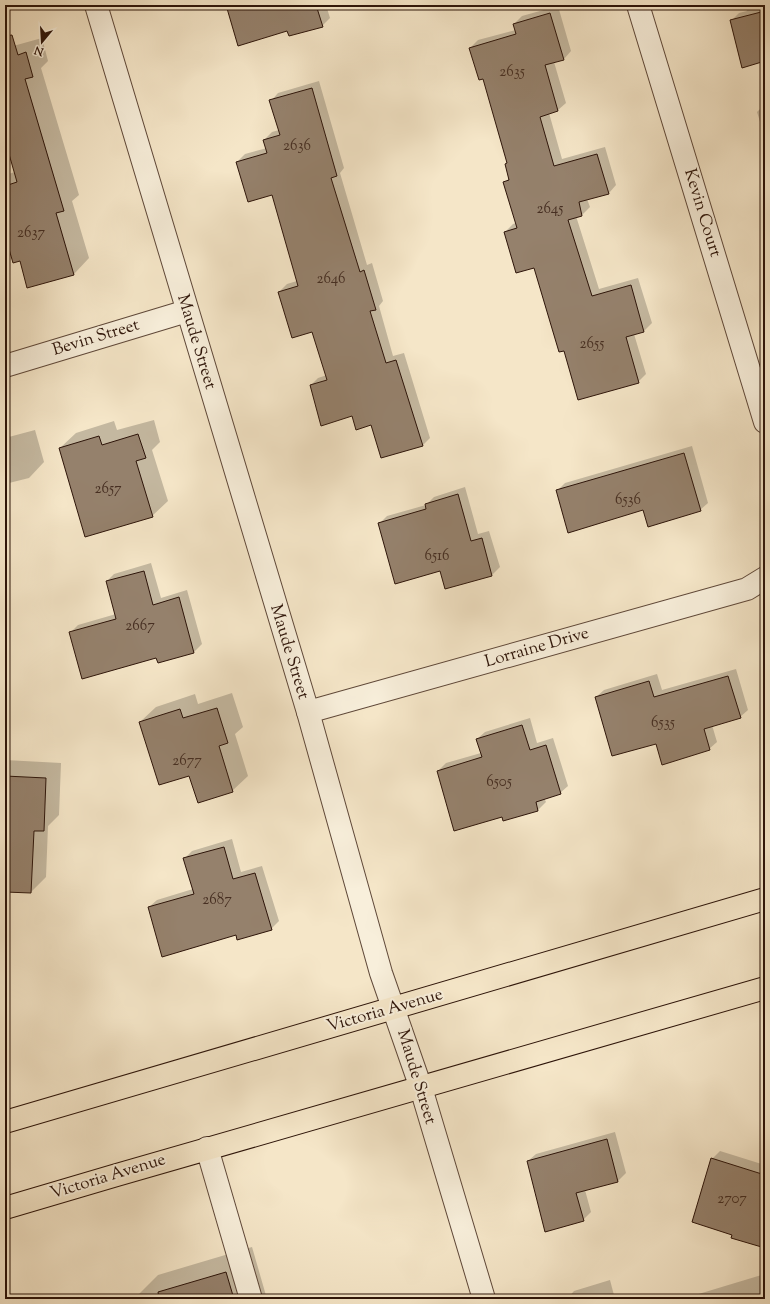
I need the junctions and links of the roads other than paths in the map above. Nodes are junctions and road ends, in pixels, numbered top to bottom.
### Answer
1 (96, 5) edge
2 (638, 5) edge
3 (187, 311) junction
4 (5, 366) edge
5 (765, 422) edge
6 (765, 578) edge
7 (308, 712) junction
8 (765, 899) edge
9 (765, 988) edge
10 (395, 1009) junction
11 (421, 1088) junction
12 (5, 1122) edge
13 (207, 1148) junction
14 (5, 1208) edge
15 (251, 1299) edge
16 (484, 1299) edge

1 - 3 street, Maude Street
2 - 5 street, Kevin Court
3 - 4 street, Bevin Street
3 - 7 street, Maude Street
6 - 7 street, Lorraine Drive
7 - 10 street, Maude Street
8 - 10 main road, Victoria Avenue
9 - 11 main road, Victoria Avenue
10 - 11 street, Maude Street
10 - 12 main road, Victoria Avenue
11 - 13 main road, Victoria Avenue
11 - 16 street, Maude Street
13 - 14 main road, Victoria Avenue
13 - 15 street

